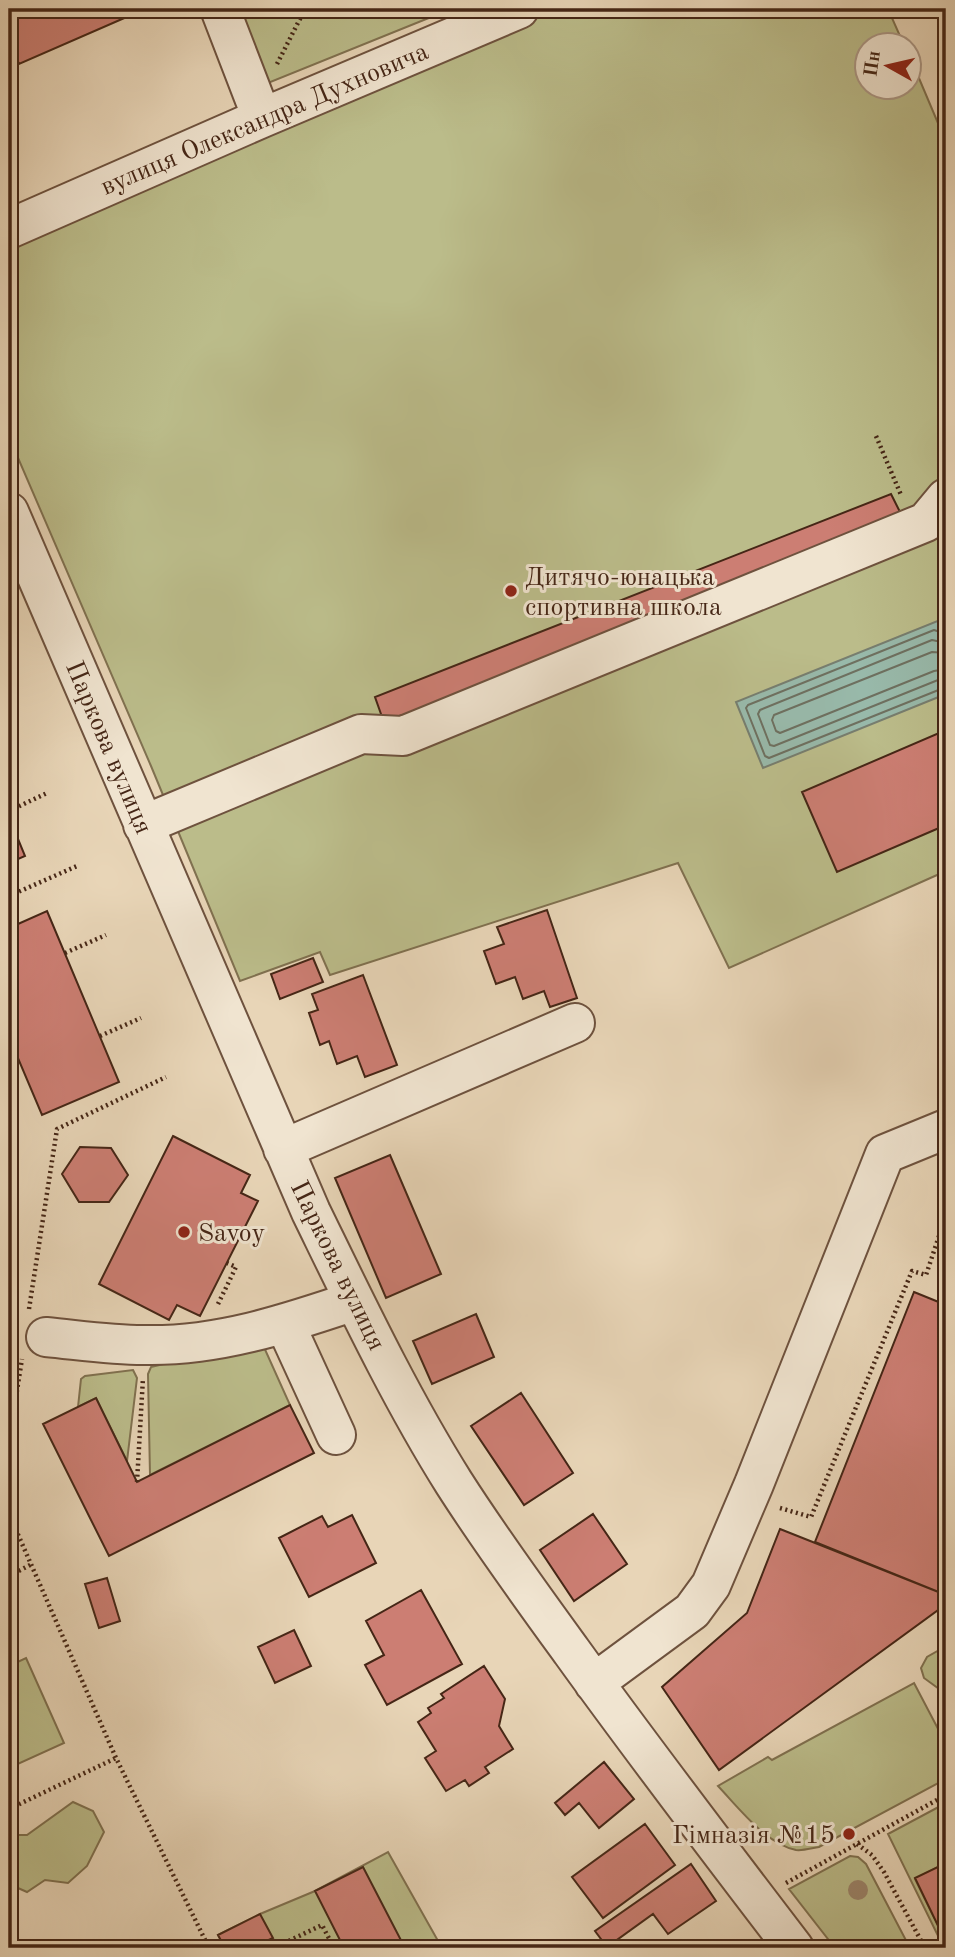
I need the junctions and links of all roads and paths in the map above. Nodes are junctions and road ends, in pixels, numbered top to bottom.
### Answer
1 (220, 9) edge
2 (305, 9) edge
3 (519, 9) edge
4 (276, 65) dead end
5 (262, 118) junction
6 (9, 229) edge
7 (876, 436) dead end
8 (946, 498) edge
9 (9, 512) edge
10 (914, 527) junction
11 (47, 793) dead end
12 (9, 811) edge
13 (143, 825) junction
14 (77, 866) dead end
15 (9, 896) edge
16 (106, 935) dead end
17 (65, 953) dead end
18 (141, 1018) dead end
19 (575, 1023) dead end
20 (100, 1036) dead end
21 (166, 1077) dead end
22 (946, 1129) edge
23 (283, 1149) junction
24 (946, 1216) edge
25 (227, 1262) dead end
26 (354, 1301) junction
27 (216, 1309) dead end
28 (285, 1324) junction
29 (32, 1334) junction
30 (145, 1346) junction
31 (336, 1434) dead end
32 (9, 1441) edge
33 (137, 1482) dead end
34 (775, 1507) dead end
35 (9, 1514) edge
36 (32, 1564) junction
37 (9, 1576) edge
38 (594, 1683) junction
39 (116, 1758) junction
40 (946, 1795) edge
41 (9, 1809) edge
42 (857, 1844) junction
43 (776, 1888) dead end
44 (209, 1948) edge
45 (274, 1948) edge
46 (334, 1948) edge
47 (794, 1948) edge
48 (925, 1948) edge

1 - 5 street
2 - 4 path
3 - 5 street, вулиця Олександра Духновича
5 - 6 street, вулиця Олександра Духновича
7 - 10 path
8 - 10 street
9 - 13 street, Паркова вулиця
10 - 13 street
11 - 12 path
13 - 23 street, Паркова вулиця
14 - 15 path
16 - 17 path
18 - 20 path
19 - 23 street
21 - 29 path
22 - 38 street
23 - 26 street, Паркова вулиця
24 - 34 path
25 - 27 path
26 - 28 street
26 - 38 street, Паркова вулиця
28 - 30 street
28 - 31 street
29 - 30 street
29 - 32 path
30 - 33 path
35 - 36 path
36 - 37 path
36 - 39 path
38 - 47 street, Паркова вулиця
39 - 41 path
39 - 44 path
40 - 42 path
42 - 43 path
42 - 48 path
45 - 46 path

